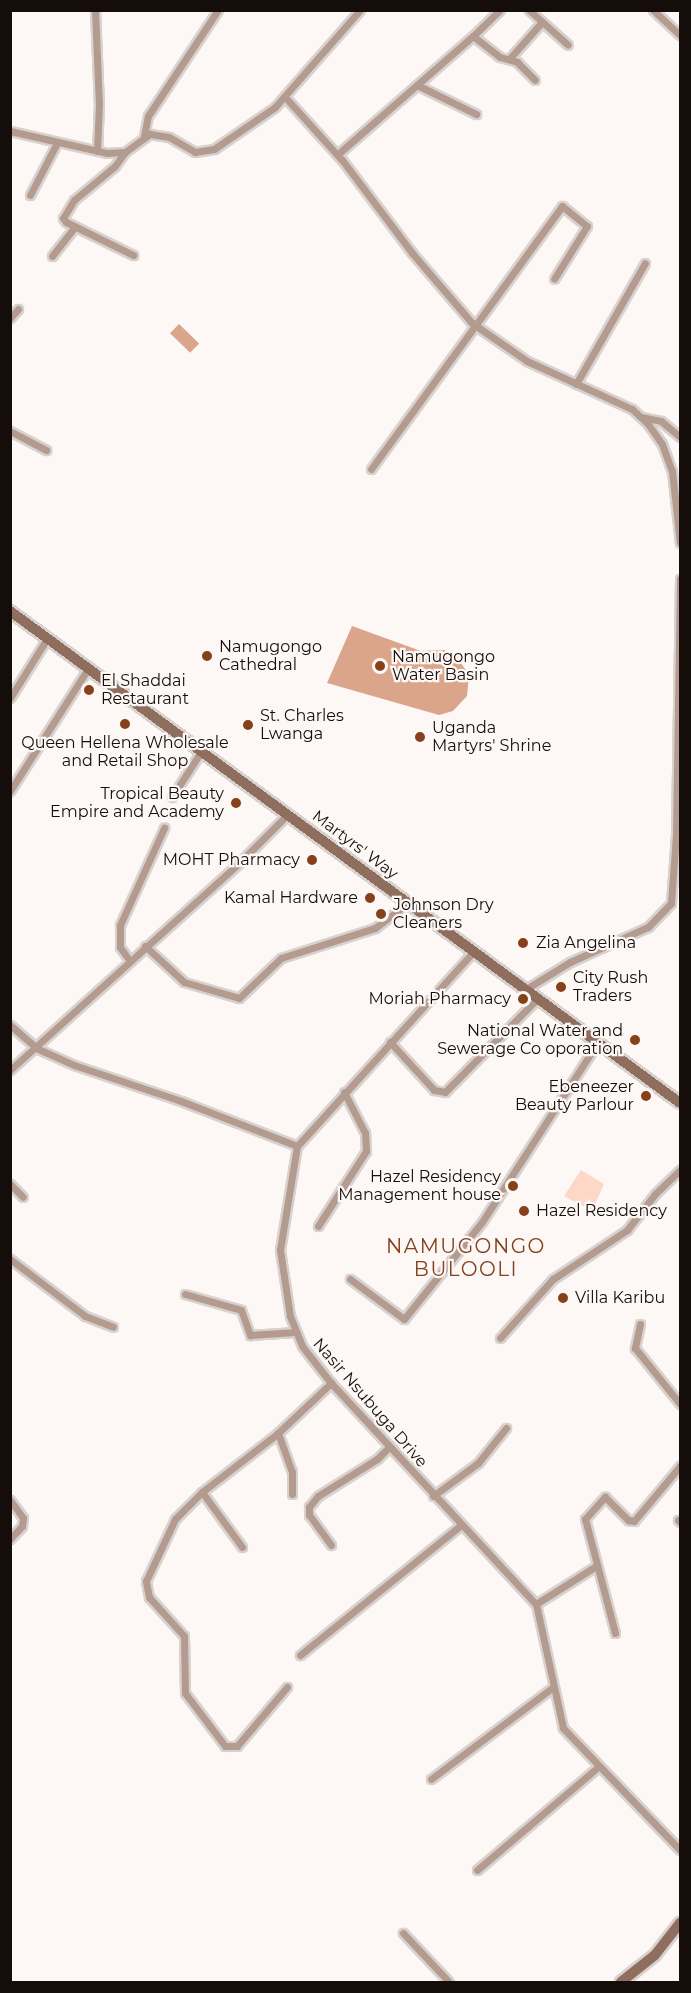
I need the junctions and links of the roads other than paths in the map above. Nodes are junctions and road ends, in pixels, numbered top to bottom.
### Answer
1 (94, 10) edge
2 (218, 10) edge
3 (360, 10) edge
4 (500, 10) edge
5 (528, 10) edge
6 (653, 10) edge
7 (542, 22) junction
8 (681, 22) edge
9 (674, 29) junction
10 (681, 35) edge
11 (473, 36) junction
12 (568, 45) dead end
13 (510, 58) junction
14 (535, 80) dead end
15 (417, 85) junction
16 (285, 97) junction
17 (476, 114) dead end
18 (10, 131) edge
19 (144, 136) junction
20 (57, 143) junction
21 (97, 151) junction
22 (125, 152) junction
23 (338, 154) junction
24 (30, 195) dead end
25 (75, 227) junction
26 (133, 255) dead end
27 (52, 256) dead end
28 (645, 263) dead end
29 (554, 279) dead end
30 (18, 309) dead end
31 (10, 318) edge
32 (477, 328) junction
33 (576, 384) junction
34 (641, 417) junction
35 (10, 431) edge
36 (681, 437) edge
37 (46, 450) dead end
38 (371, 470) dead end
39 (680, 521) edge
40 (681, 543) edge
41 (681, 579) edge
42 (10, 611) edge
43 (48, 637) junction
44 (89, 667) junction
45 (10, 698) edge
46 (202, 750) junction
47 (10, 791) edge
48 (172, 797) dead end
49 (288, 814) junction
50 (164, 828) dead end
51 (678, 876) edge
52 (408, 903) junction
53 (145, 946) junction
54 (474, 951) junction
55 (130, 961) junction
56 (526, 989) junction
57 (537, 999) junction
58 (10, 1025) edge
59 (390, 1042) junction
60 (598, 1042) junction
61 (36, 1048) junction
62 (10, 1070) edge
63 (344, 1092) junction
64 (681, 1103) edge
65 (297, 1146) junction
66 (681, 1170) edge
67 (10, 1184) edge
68 (23, 1197) dead end
69 (318, 1226) dead end
70 (10, 1259) edge
71 (350, 1279) dead end
72 (185, 1294) dead end
73 (640, 1324) dead end
74 (113, 1327) dead end
75 (295, 1332) junction
76 (500, 1338) dead end
77 (331, 1383) junction
78 (681, 1404) edge
79 (507, 1428) dead end
80 (278, 1433) junction
81 (389, 1447) junction
82 (681, 1466) edge
83 (202, 1492) junction
84 (292, 1494) dead end
85 (433, 1496) junction
86 (10, 1500) edge
87 (461, 1525) junction
88 (10, 1539) edge
89 (332, 1545) dead end
90 (242, 1547) dead end
91 (596, 1566) junction
92 (536, 1604) junction
93 (615, 1633) dead end
94 (300, 1655) dead end
95 (287, 1687) dead end
96 (553, 1687) junction
97 (598, 1767) junction
98 (431, 1779) dead end
99 (681, 1850) edge
100 (477, 1870) dead end
101 (681, 1923) edge
102 (403, 1933) dead end
103 (449, 1983) edge
104 (621, 1983) edge

1 - 21 street
2 - 19 street
3 - 16 street
4 - 11 street
5 - 7 street
6 - 9 street
7 - 12 street
7 - 13 street
8 - 9 street
9 - 10 street
11 - 13 street
11 - 15 street
13 - 14 street
15 - 17 street
15 - 23 street
16 - 19 street
16 - 23 street
18 - 20 street
19 - 22 street
20 - 21 street
20 - 24 street
21 - 22 street
22 - 25 street
23 - 32 street
25 - 26 street
25 - 27 street
28 - 33 street
29 - 32 street
30 - 31 street
32 - 33 street
32 - 38 street
33 - 34 street
34 - 36 street
34 - 39 street
35 - 37 street
39 - 40 street
41 - 51 street
42 - 43 main road, Martyrs' Way
43 - 44 main road, Martyrs' Way
43 - 45 street
44 - 46 main road, Martyrs' Way
44 - 47 street
46 - 48 street
46 - 49 main road, Martyrs' Way
49 - 52 main road, Martyrs' Way
49 - 53 street
50 - 55 street
51 - 56 street
52 - 53 street
52 - 54 main road, Martyrs' Way
53 - 55 street
54 - 56 main road, Martyrs' Way
54 - 59 street
55 - 61 street
56 - 57 main road, Martyrs' Way
57 - 59 street
57 - 60 main road, Martyrs' Way
58 - 61 street
59 - 63 street
60 - 64 main road, Martyrs' Way
60 - 71 street
61 - 62 street
61 - 65 street
63 - 65 street
63 - 69 street
65 - 75 street, Nasir Nsubuga Drive
66 - 76 street
67 - 68 street
70 - 74 street
72 - 75 street
73 - 78 street
75 - 77 street, Nasir Nsubuga Drive
77 - 80 street
77 - 81 street, Nasir Nsubuga Drive
79 - 85 street
80 - 83 street
80 - 84 street
81 - 85 street, Nasir Nsubuga Drive
81 - 89 street
82 - 91 street
83 - 90 street
83 - 95 street
85 - 87 street, Nasir Nsubuga Drive
86 - 88 street
87 - 92 street, Nasir Nsubuga Drive
87 - 94 street
91 - 92 street
91 - 93 street
92 - 96 street
96 - 97 street
96 - 98 street
97 - 99 street
97 - 100 street
101 - 104 main road
102 - 103 street

